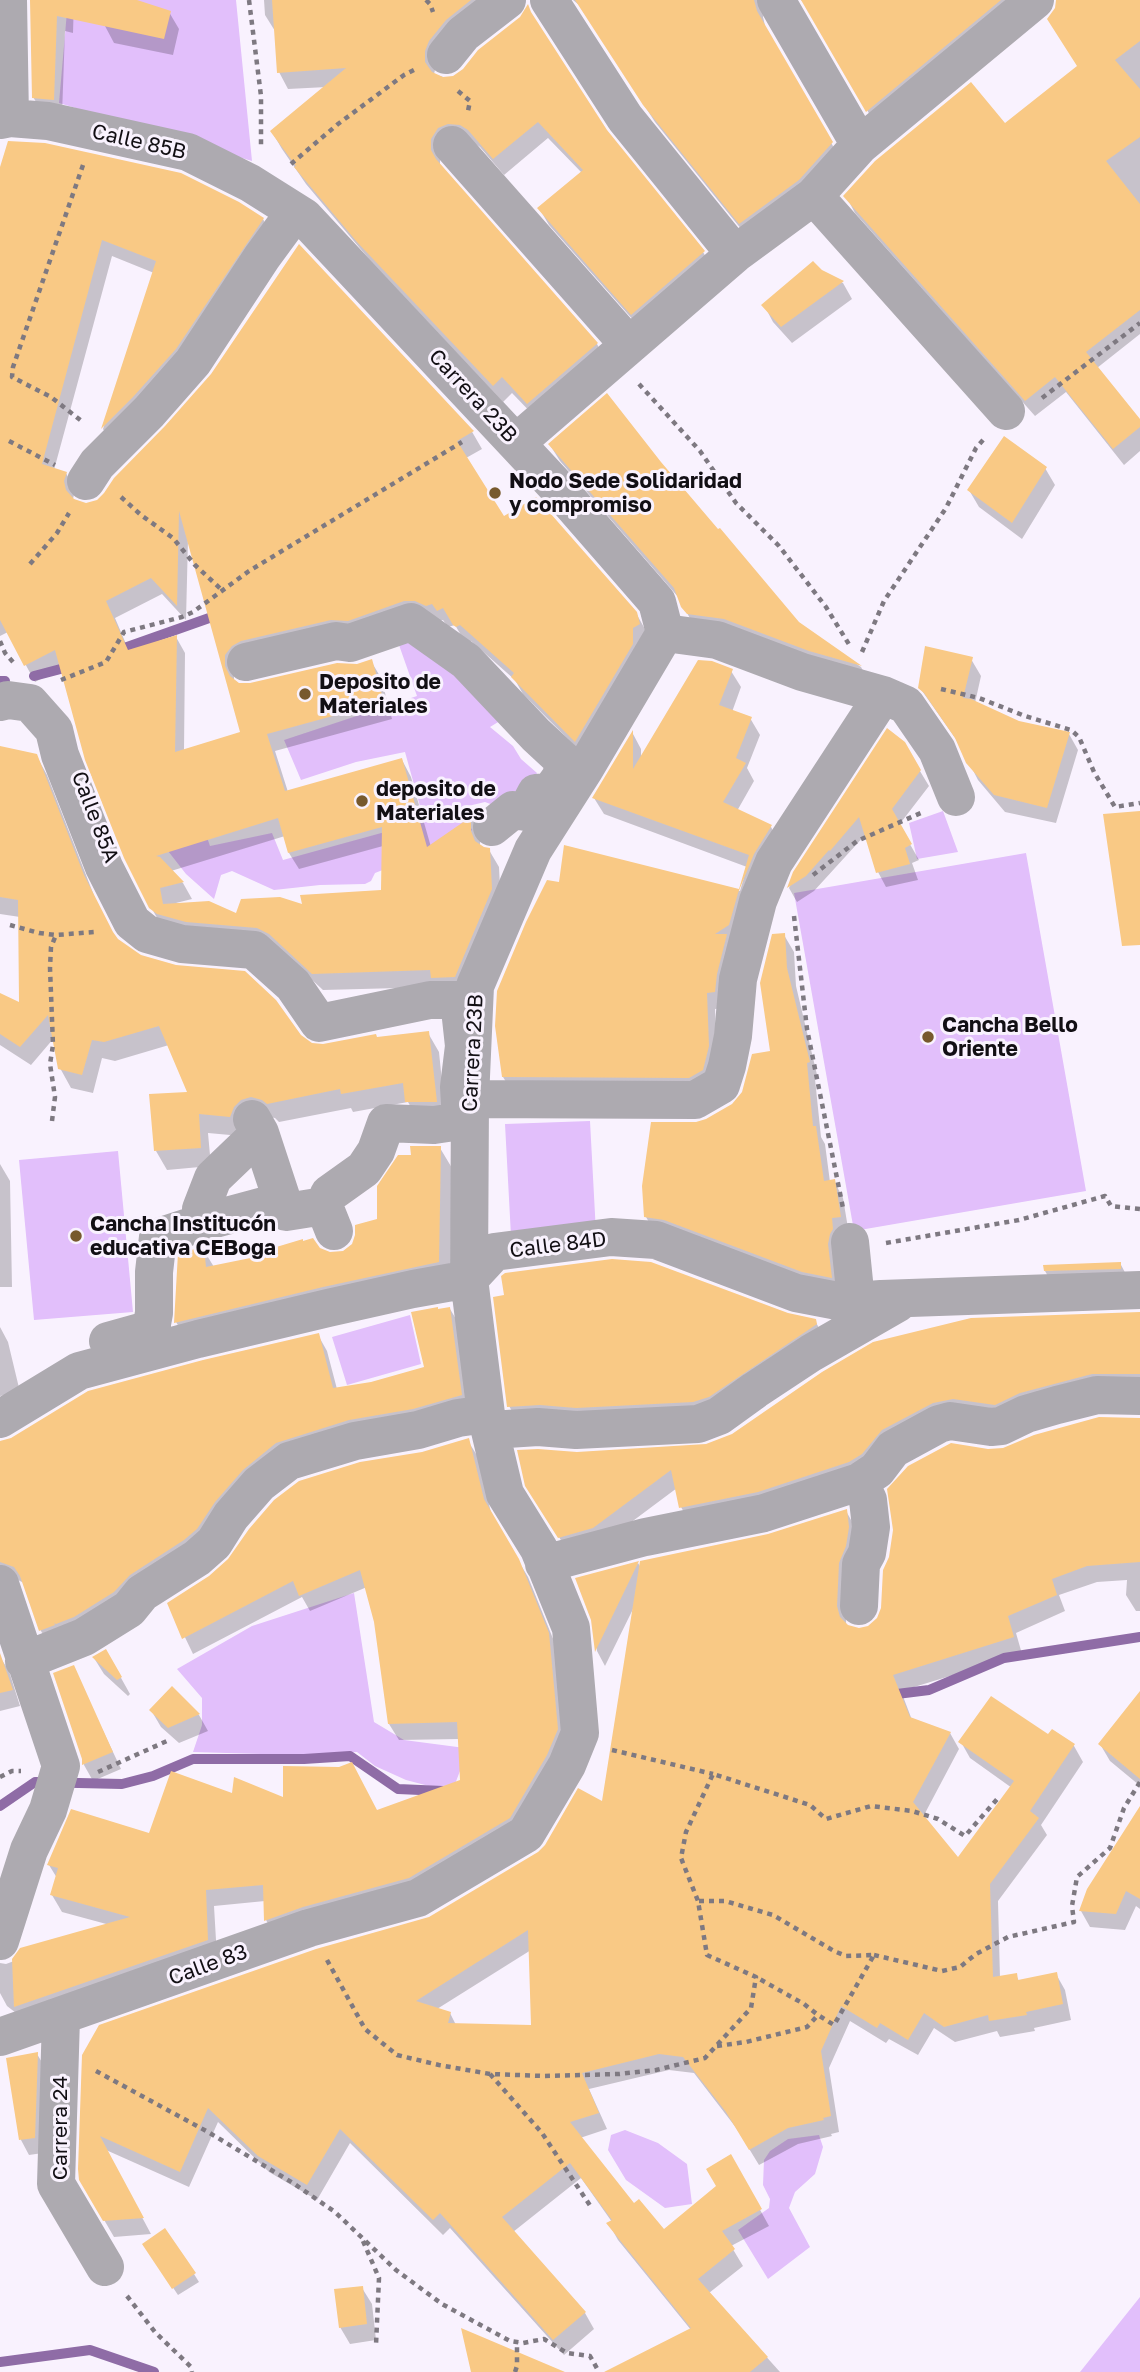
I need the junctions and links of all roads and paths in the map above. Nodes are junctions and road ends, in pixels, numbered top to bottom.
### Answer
1 (8, 0) edge
2 (249, 0) edge
3 (507, 0) edge
4 (549, 0) edge
5 (776, 0) edge
6 (1035, 0) edge
7 (441, 57) junction
8 (5, 119) edge
9 (94, 131) junction
10 (452, 145) joint
11 (860, 145) junction
12 (261, 189) junction
13 (814, 196) junction
14 (300, 214) junction
15 (735, 254) junction
16 (1140, 323) edge
17 (629, 345) junction
18 (1006, 411) junction
19 (506, 432) junction
20 (9, 441) dead end
21 (116, 445) junction
22 (86, 481) junction
23 (30, 564) dead end
24 (223, 591) junction
25 (665, 633) junction
26 (462, 640) dead end
27 (246, 662) dead end
28 (11, 696) edge
29 (894, 700) junction
30 (584, 770) junction
31 (956, 797) joint
32 (1140, 803) edge
33 (492, 827) dead end
34 (809, 878) dead end
35 (792, 906) dead end
36 (10, 925) dead end
37 (140, 928) junction
38 (56, 935) junction
39 (475, 986) junction
40 (470, 1099) junction
41 (52, 1121) dead end
42 (282, 1201) junction
43 (1140, 1209) edge
44 (204, 1222) junction
45 (850, 1242) junction
46 (470, 1279) junction
47 (1140, 1290) edge
48 (909, 1298) junction
49 (856, 1301) junction
50 (0, 1393) edge
51 (1140, 1396) edge
52 (0, 1419) edge
53 (489, 1422) junction
54 (859, 1482) junction
55 (544, 1564) junction
56 (0, 1584) edge
57 (859, 1606) dead end
58 (24, 1661) junction
59 (577, 1740) junction
60 (167, 1741) dead end
61 (61, 1766) junction
62 (713, 1774) junction
63 (1140, 1783) edge
64 (998, 1798) dead end
65 (418, 1898) joint
66 (698, 1901) junction
67 (309, 1928) junction
68 (0, 1941) edge
69 (874, 1955) junction
70 (756, 1977) junction
71 (818, 2015) junction
72 (60, 2033) junction
73 (0, 2036) edge
74 (716, 2046) junction
75 (490, 2074) junction
76 (591, 2207) dead end
77 (361, 2237) junction
78 (105, 2267) joint
79 (517, 2342) junction
80 (376, 2345) dead end
81 (192, 2370) edge
82 (515, 2372) edge
83 (599, 2372) edge

1 - 8 street
2 - 12 path
3 - 7 street
4 - 15 street
5 - 11 street
6 - 11 street
7 - 10 path
7 - 12 path
8 - 9 street, Calle 85B
9 - 12 street, Calle 85B
9 - 21 path
10 - 17 street
11 - 13 street
12 - 14 street, Calle 85B
13 - 15 street
13 - 18 street
14 - 19 street, Carrera 23B
14 - 21 street
15 - 17 street
16 - 18 path
17 - 18 path
17 - 19 street
19 - 24 path
19 - 25 street, Carrera 23B
20 - 22 path
21 - 22 street
22 - 23 path
22 - 24 path
24 - 28 path
25 - 29 street
25 - 30 street, Carrera 23B
26 - 30 street
27 - 33 street
28 - 37 street
28 - 39 street, Calle 85A
29 - 31 street
29 - 32 path
29 - 40 street
30 - 39 street, Carrera 23B
31 - 34 path
35 - 45 path
36 - 38 path
37 - 38 path
37 - 42 street
38 - 41 path
39 - 40 street, Carrera 23B
40 - 46 street, Carrera 23B
42 - 44 street
42 - 44 street
43 - 45 path
44 - 50 street
45 - 49 street
46 - 49 street, Calle 84D
46 - 52 street
46 - 53 street, Carrera 23B
47 - 48 street, Calle 84D
48 - 49 street, Calle 84D
48 - 53 street
51 - 54 street
53 - 55 street, Carrera 23B
53 - 58 street
54 - 55 street
54 - 57 street
55 - 59 street, Carrera 23B
56 - 58 street
58 - 61 street
59 - 62 path
59 - 65 street, Carrera 23B
60 - 61 path
61 - 68 street
62 - 64 path
62 - 66 path
63 - 69 path
65 - 67 street, Calle 83
66 - 69 path
66 - 70 path
67 - 72 street, Calle 83
67 - 75 path
69 - 71 path
70 - 71 path
70 - 74 path
71 - 74 path
72 - 73 street, Calle 83
72 - 77 path
72 - 78 street, Carrera 24
74 - 75 path
75 - 76 path
77 - 79 path
77 - 80 path
78 - 81 path
79 - 82 path
79 - 83 path

